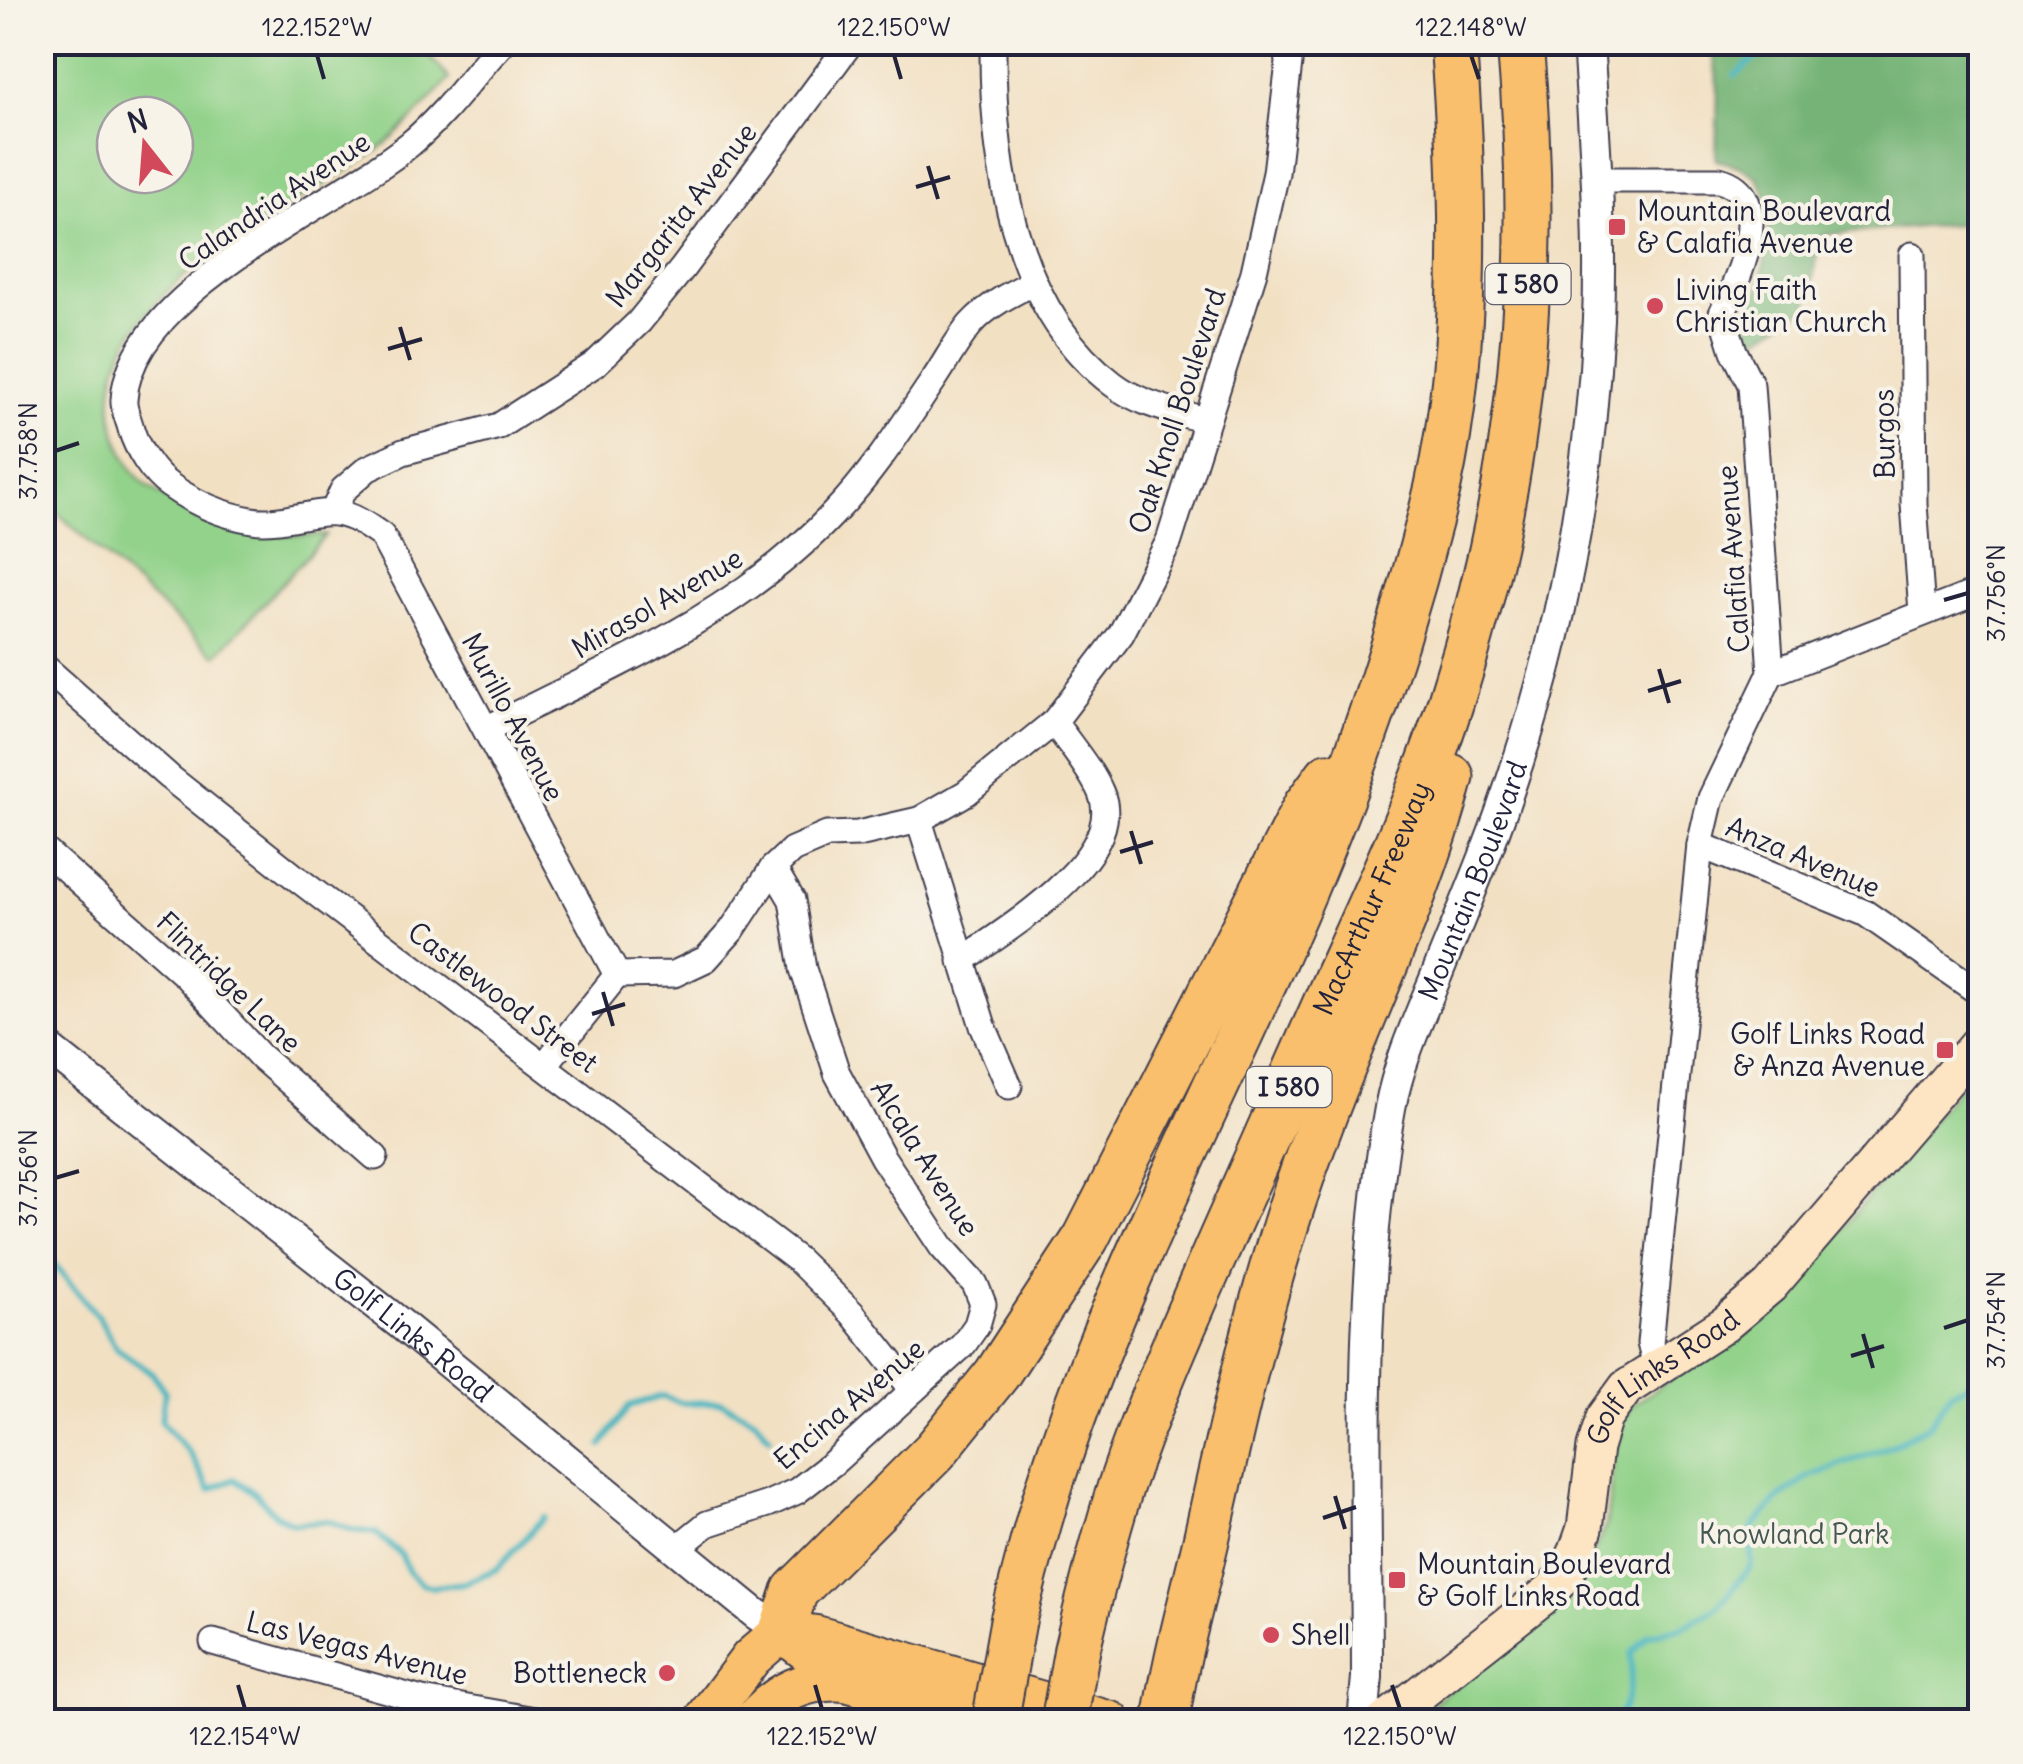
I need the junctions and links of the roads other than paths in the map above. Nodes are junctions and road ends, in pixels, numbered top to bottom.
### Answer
1 (503, 42) edge
2 (851, 42) edge
3 (993, 42) edge
4 (1287, 42) edge
5 (1453, 42) edge
6 (1520, 42) edge
7 (1588, 42) edge
8 (1596, 180) junction
9 (1912, 255) dead end
10 (1034, 282) junction
11 (1205, 420) junction
12 (332, 512) junction
13 (1500, 525) junction
14 (1980, 590) edge
15 (1922, 612) junction
16 (42, 665) edge
17 (1771, 674) junction
18 (1054, 722) junction
19 (1368, 722) junction
20 (486, 729) junction
21 (919, 820) junction
22 (1700, 845) junction
23 (42, 848) edge
24 (773, 868) junction
25 (961, 961) junction
26 (617, 975) junction
27 (1980, 993) edge
28 (1980, 1041) edge
29 (42, 1043) edge
30 (544, 1066) junction
31 (1009, 1086) dead end
32 (375, 1157) dead end
33 (983, 1304) joint
34 (1656, 1366) junction
35 (913, 1390) junction
36 (676, 1549) junction
37 (782, 1631) junction
38 (213, 1642) dead end
39 (846, 1681) junction
40 (546, 1722) edge
41 (703, 1722) edge
42 (732, 1722) edge
43 (752, 1722) edge
44 (994, 1722) edge
45 (1064, 1722) edge
46 (1111, 1722) edge
47 (1166, 1722) edge
48 (1364, 1722) edge
49 (1383, 1722) edge

1 - 12 street, Calandria Avenue
2 - 12 street, Margarita Avenue
3 - 10 street
4 - 11 street, Oak Knoll Boulevard
5 - 19 highway, I 580
6 - 13 highway, MacArthur Freeway / I 580
7 - 8 street, Mountain Boulevard
8 - 17 street, Calafia Avenue
8 - 48 street, Mountain Boulevard
9 - 15 street, Burgos
10 - 11 street
10 - 20 street, Mirasol Avenue
11 - 18 street, Oak Knoll Boulevard
12 - 20 street, Murillo Avenue
13 - 45 highway, MacArthur Freeway / I 580, bridge
13 - 47 highway
14 - 15 street
15 - 17 street
16 - 30 street, Castlewood Street
17 - 22 street, Calafia Avenue
18 - 21 street, Oak Knoll Boulevard
18 - 25 street
19 - 37 highway
19 - 44 highway, I 580, bridge
20 - 26 street, Murillo Avenue
21 - 24 street, Oak Knoll Boulevard
21 - 25 street
22 - 27 street, Anza Avenue
22 - 34 street, Calafia Avenue
23 - 32 street, Flintridge Lane
24 - 26 street, Oak Knoll Boulevard
24 - 33 street, Alcala Avenue
25 - 31 street
26 - 30 street
28 - 34 main road, Golf Links Road
29 - 36 street, Golf Links Road
30 - 35 street, Castlewood Street
33 - 35 street, Encina Avenue
34 - 49 main road, Golf Links Road
35 - 36 street, Encina Avenue
36 - 37 street, Golf Links Road
37 - 39 main road, Golf Links Road
37 - 41 main road
37 - 42 main road
37 - 46 main road, Golf Links Road
38 - 40 street, Las Vegas Avenue
39 - 43 main road
39 - 44 main road, Golf Links Road

